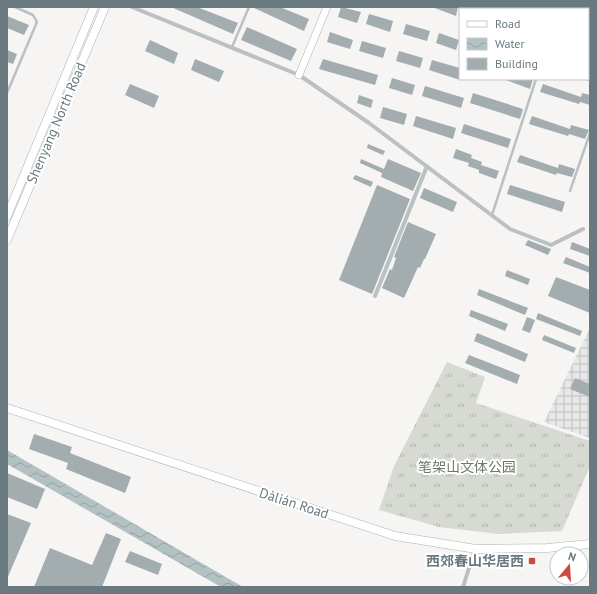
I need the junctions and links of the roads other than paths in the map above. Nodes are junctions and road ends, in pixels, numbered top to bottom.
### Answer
1 (15, 7) edge
2 (94, 7) edge
3 (105, 7) edge
4 (132, 7) edge
5 (249, 7) edge
6 (327, 7) edge
7 (232, 47) junction
8 (299, 75) junction
9 (536, 80) edge
10 (7, 93) edge
11 (590, 133) edge
12 (427, 166) junction
13 (570, 191) dead end
14 (492, 215) junction
15 (7, 216) edge
16 (583, 229) dead end
17 (7, 240) edge
18 (375, 296) dead end
19 (7, 408) edge
20 (590, 544) edge
21 (476, 549) junction
22 (463, 587) edge

1 - 10 lane
2 - 15 main road, Shenyang North Road
3 - 17 main road, Shenyang North Road
4 - 7 street
5 - 7 lane
6 - 8 street
7 - 8 street
8 - 12 street
9 - 14 lane
11 - 13 lane
12 - 14 street
12 - 18 street
14 - 16 street
19 - 21 main road, Dàlián Road
20 - 21 main road, Dàlián Road
21 - 22 street

